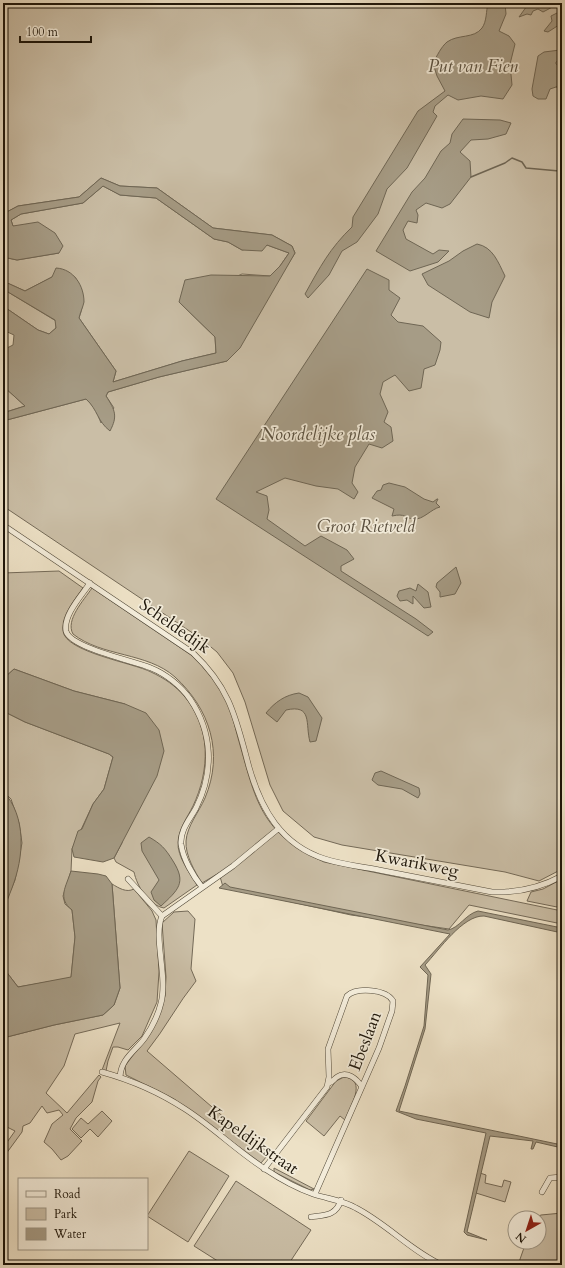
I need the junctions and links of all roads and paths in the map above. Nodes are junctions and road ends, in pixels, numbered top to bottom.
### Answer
1 (3, 524) edge
2 (90, 583) junction
3 (276, 827) junction
4 (562, 876) edge
5 (128, 879) dead end
6 (202, 887) junction
7 (162, 916) junction
8 (102, 1072) dead end
9 (120, 1077) junction
10 (329, 1083) junction
11 (362, 1087) junction
12 (264, 1169) junction
13 (562, 1177) edge
14 (542, 1192) dead end
15 (315, 1194) junction
16 (341, 1200) junction
17 (311, 1217) dead end
18 (430, 1259) junction
19 (427, 1265) edge
20 (442, 1265) edge

1 - 2 street, Scheldedijk
2 - 3 street, Scheldedijk
2 - 6 street
3 - 4 street, Kwarikweg
3 - 6 street
5 - 7 street
6 - 7 street
7 - 9 street
8 - 9 street, Kapeldijkstraat
9 - 12 street, Kapeldijkstraat
10 - 11 street, Ebeslaan
10 - 11 street, Ebeslaan
10 - 12 street, Ebeslaan
11 - 15 street, Ebeslaan
12 - 15 street, Kapeldijkstraat
13 - 14 street
15 - 16 street, Kapeldijkstraat
16 - 17 street
16 - 18 street, Kapeldijkstraat
18 - 19 street
18 - 20 street, Kapeldijkstraat

